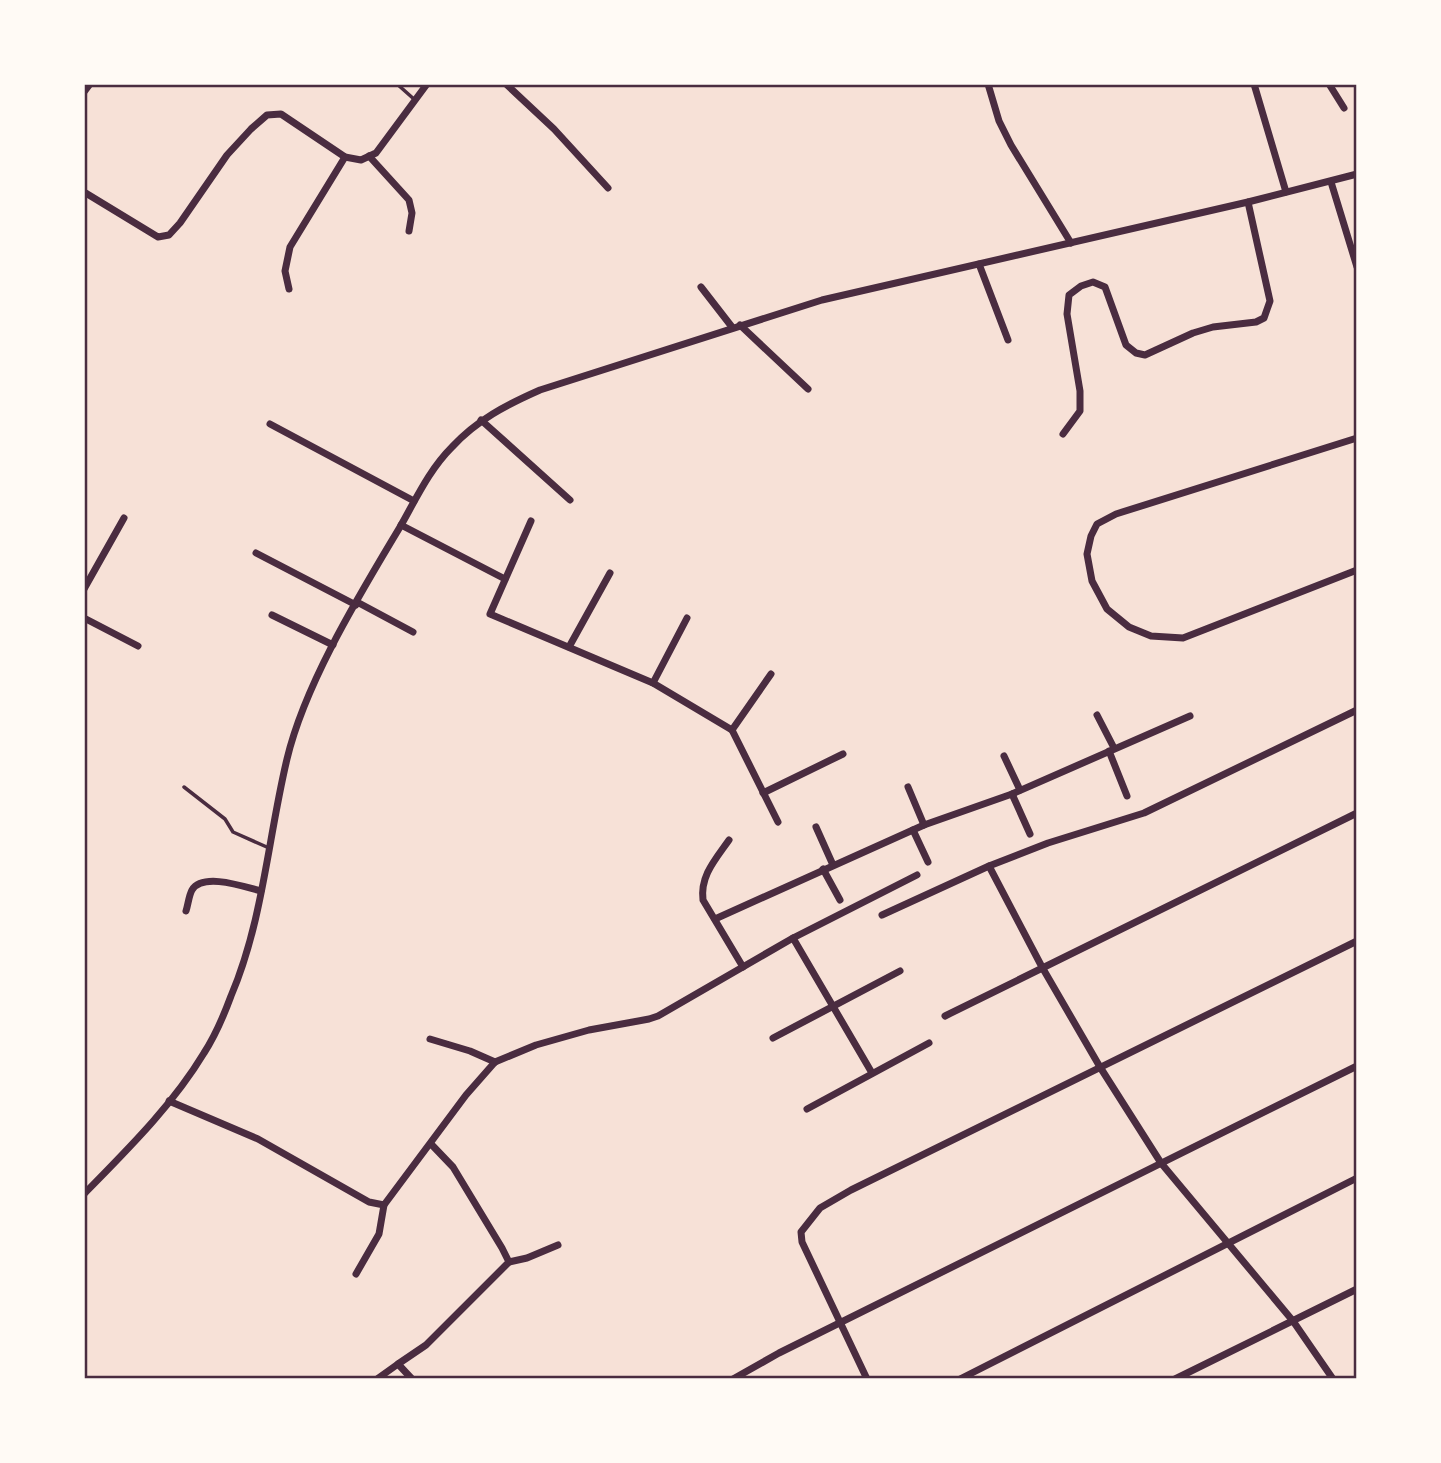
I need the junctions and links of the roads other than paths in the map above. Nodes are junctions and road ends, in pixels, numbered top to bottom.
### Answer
1 (90, 84) edge
2 (397, 84) edge
3 (427, 84) edge
4 (506, 84) edge
5 (988, 84) edge
6 (1254, 84) edge
7 (1329, 84) edge
8 (84, 92) edge
9 (415, 100) junction
10 (1344, 108) dead end
11 (369, 156) junction
12 (345, 157) junction
13 (1357, 174) edge
14 (1331, 182) junction
15 (608, 188) dead end
16 (84, 192) edge
17 (1286, 192) junction
18 (1248, 202) junction
19 (409, 230) dead end
20 (1071, 243) junction
21 (979, 264) junction
22 (1357, 264) edge
23 (701, 287) dead end
24 (289, 289) dead end
25 (736, 326) junction
26 (1008, 340) dead end
27 (808, 389) dead end
28 (481, 420) junction
29 (270, 424) dead end
30 (1063, 434) dead end
31 (1357, 438) edge
32 (570, 500) dead end
33 (414, 501) junction
34 (124, 518) dead end
35 (531, 521) dead end
36 (401, 525) junction
37 (256, 553) dead end
38 (1357, 570) edge
39 (610, 573) dead end
40 (505, 579) junction
41 (84, 589) edge
42 (356, 603) junction
43 (272, 615) dead end
44 (84, 618) edge
45 (687, 618) dead end
46 (413, 632) dead end
47 (333, 645) junction
48 (138, 646) dead end
49 (569, 647) junction
50 (771, 674) dead end
51 (653, 682) junction
52 (1357, 710) edge
53 (1097, 715) dead end
54 (1190, 716) dead end
55 (732, 730) junction
56 (1112, 750) junction
57 (843, 754) dead end
58 (1004, 756) dead end
59 (184, 787) dead end
60 (908, 787) dead end
61 (1020, 790) junction
62 (763, 793) junction
63 (1012, 794) junction
64 (1127, 796) dead end
65 (1357, 813) edge
66 (778, 822) dead end
67 (924, 825) junction
68 (816, 827) dead end
69 (914, 830) junction
70 (1030, 834) dead end
71 (729, 841) dead end
72 (269, 848) junction
73 (928, 862) dead end
74 (833, 865) junction
75 (989, 866) junction
76 (823, 869) junction
77 (917, 876) dead end
78 (261, 891) junction
79 (840, 900) dead end
80 (186, 911) dead end
81 (882, 915) dead end
82 (715, 919) junction
83 (793, 938) junction
84 (1357, 941) edge
85 (743, 967) junction
86 (1042, 967) junction
87 (900, 971) dead end
88 (835, 1007) junction
89 (945, 1016) dead end
90 (773, 1038) dead end
91 (430, 1039) dead end
92 (929, 1043) dead end
93 (495, 1062) junction
94 (1357, 1066) edge
95 (1100, 1067) junction
96 (872, 1073) junction
97 (169, 1101) junction
98 (807, 1108) dead end
99 (431, 1144) junction
100 (1161, 1163) junction
101 (1357, 1178) edge
102 (84, 1194) edge
103 (384, 1205) junction
104 (1228, 1242) junction
105 (558, 1245) dead end
106 (509, 1262) junction
107 (356, 1274) dead end
108 (1357, 1289) edge
109 (1293, 1321) junction
110 (840, 1324) junction
111 (398, 1364) junction
112 (377, 1379) edge
113 (412, 1379) edge
114 (733, 1379) edge
115 (867, 1379) edge
116 (960, 1379) edge
117 (1175, 1379) edge
118 (1333, 1379) edge

1 - 8 street
2 - 9 lane
3 - 9 street
4 - 15 street
5 - 20 street
6 - 17 street
7 - 10 street
9 - 11 street
11 - 12 street
11 - 19 street
12 - 16 street
12 - 24 street
13 - 14 street
14 - 17 street
14 - 22 street
17 - 18 street
18 - 20 street
18 - 30 street
20 - 21 street
21 - 25 street
21 - 26 street
23 - 25 street
25 - 27 street
25 - 28 street
28 - 32 street
28 - 33 street
29 - 33 street
31 - 38 street
33 - 36 street
34 - 41 street
35 - 40 street
36 - 40 street
36 - 42 street
37 - 42 street
39 - 49 street
40 - 49 street
42 - 46 street
42 - 47 street
43 - 47 street
44 - 48 street
45 - 51 street
47 - 72 street
49 - 51 street
50 - 55 street
51 - 55 street
52 - 75 street
53 - 56 street
54 - 56 street
55 - 62 street
56 - 61 street
56 - 64 street
57 - 62 street
58 - 61 street
59 - 72 lane
60 - 67 street
61 - 63 street
62 - 66 street
63 - 67 street
63 - 70 street
65 - 86 street
67 - 69 street
68 - 74 street
69 - 73 street
69 - 74 street
71 - 82 street
72 - 78 street
74 - 76 street
75 - 81 street
75 - 86 street
76 - 79 street
76 - 82 street
77 - 83 street
78 - 80 street
78 - 97 street
82 - 85 street
83 - 85 street
83 - 88 street
84 - 95 street
85 - 93 street
86 - 89 street
86 - 95 street
87 - 88 street
88 - 90 street
88 - 96 street
91 - 93 street
92 - 96 street
93 - 99 street
94 - 100 street
95 - 100 street
95 - 110 street
96 - 98 street
97 - 102 street
97 - 103 street
99 - 103 street
99 - 106 street
100 - 104 street
100 - 110 street
101 - 104 street
103 - 107 street
104 - 109 street
104 - 116 street
105 - 106 street
106 - 111 street
108 - 109 street
109 - 117 street
109 - 118 street
110 - 114 street
110 - 115 street
111 - 112 street
111 - 113 street

